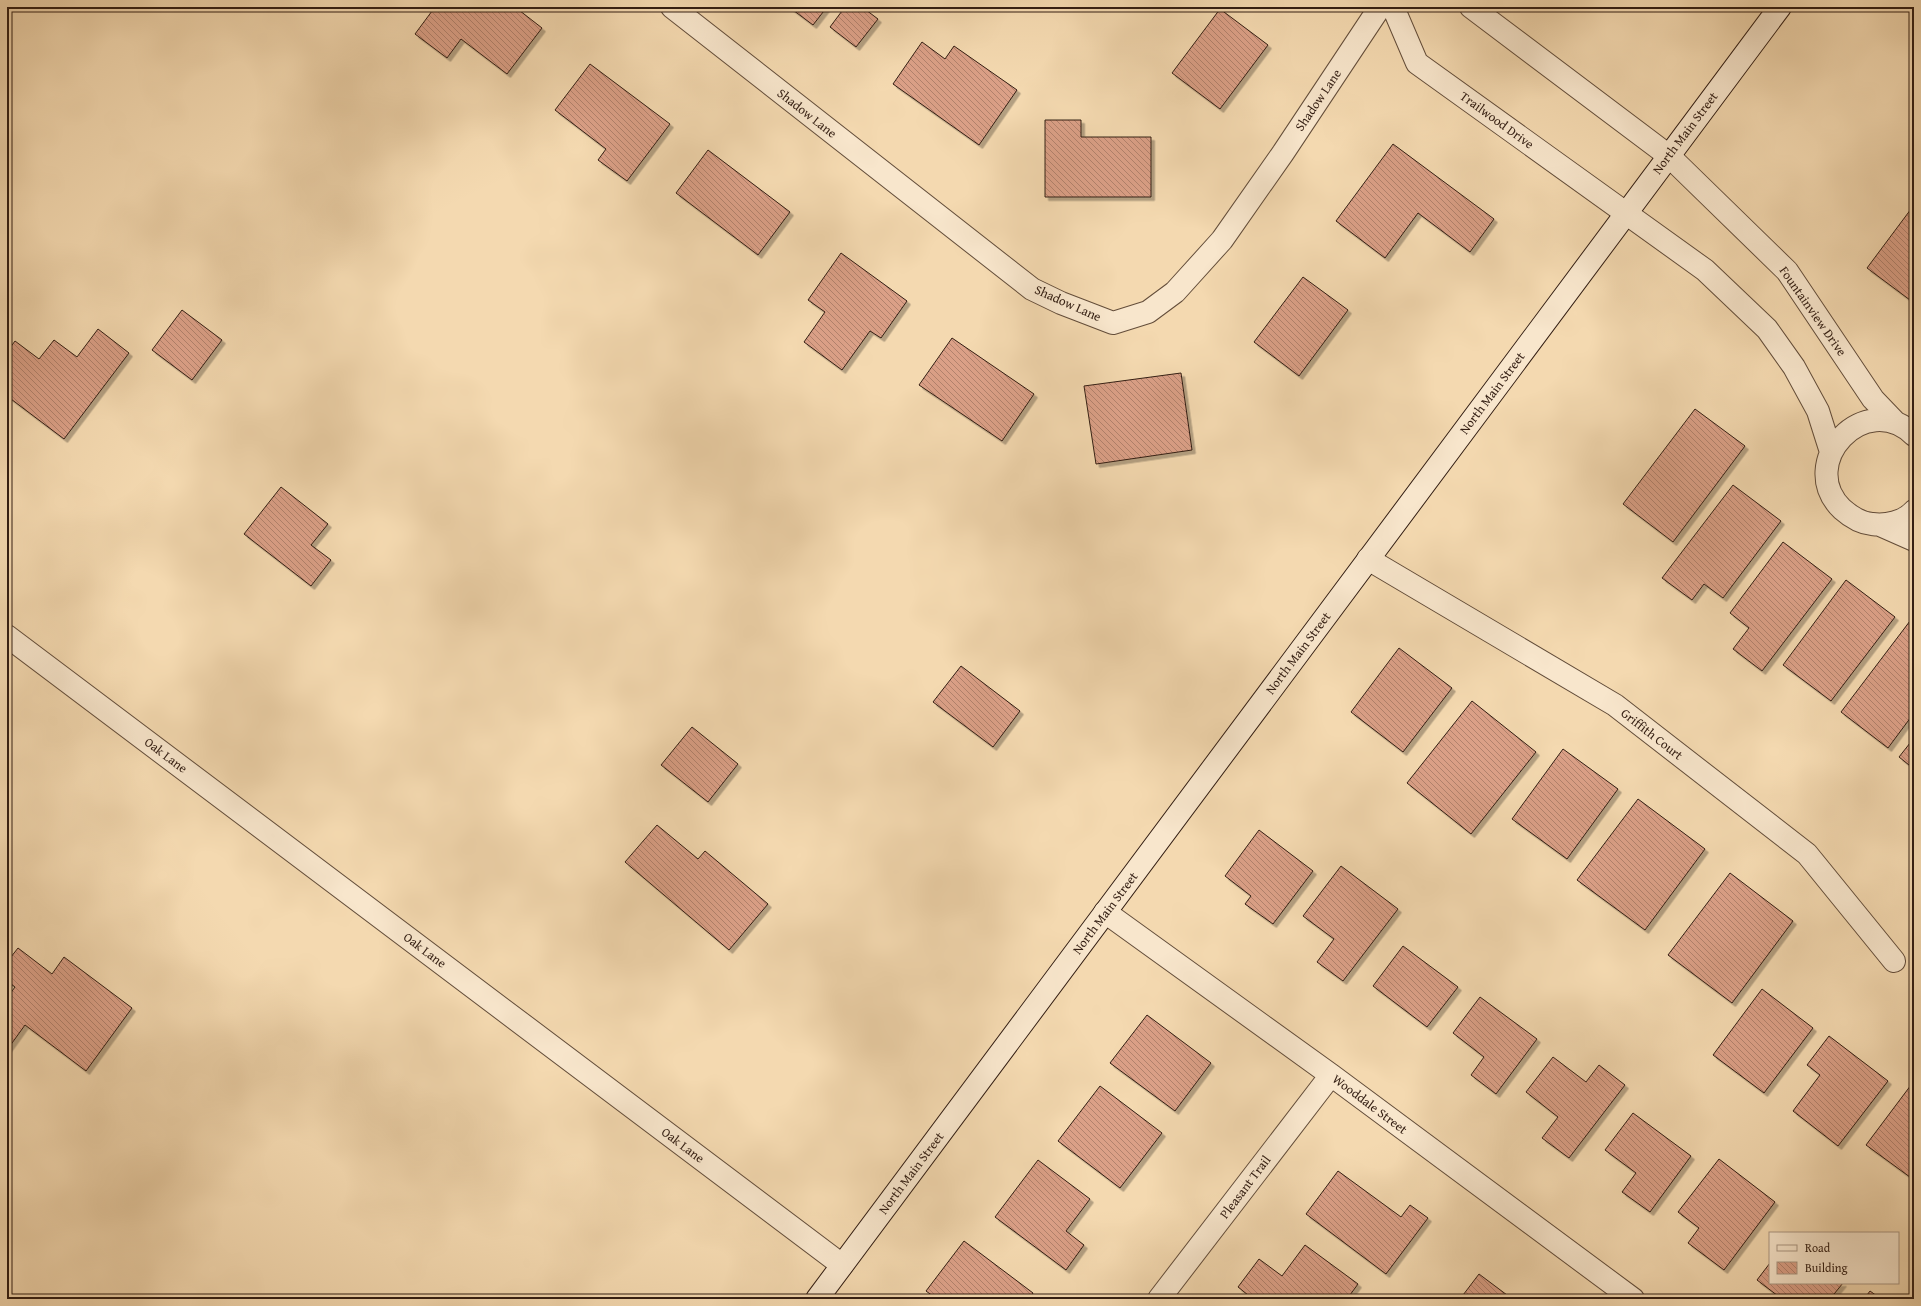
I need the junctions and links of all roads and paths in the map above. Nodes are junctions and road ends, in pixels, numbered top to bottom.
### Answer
1 (672, 7) edge
2 (1380, 7) edge
3 (1393, 7) edge
4 (1471, 7) edge
5 (1780, 7) edge
6 (1669, 156) junction
7 (1626, 213) junction
8 (1896, 423) junction
9 (1914, 435) edge
10 (1831, 452) junction
11 (1914, 511) edge
12 (1880, 525) junction
13 (1914, 540) edge
14 (1368, 560) junction
15 (7, 636) edge
16 (1105, 912) junction
17 (1894, 961) dead end
18 (1331, 1075) junction
19 (842, 1265) junction
20 (817, 1299) edge
21 (1159, 1299) edge
22 (1633, 1299) edge

1 - 2 street, Shadow Lane
3 - 7 street, Trailwood Drive
4 - 6 street
5 - 6 street, North Main Street
6 - 7 street, North Main Street
6 - 8 street, Fountainview Drive
7 - 10 street
7 - 14 street, North Main Street
8 - 9 street, Fountainview Drive
8 - 10 street, Fountainview Drive
10 - 12 street, Fountainview Drive
11 - 12 street, Fountainview Drive
12 - 13 street, Fountainview Drive
14 - 16 street, North Main Street
14 - 17 street, Griffith Court
15 - 19 street, Oak Lane
16 - 18 street, Wooddale Street
16 - 19 street, North Main Street
18 - 21 street, Pleasant Trail
18 - 22 street, Wooddale Street
19 - 20 street, North Main Street

